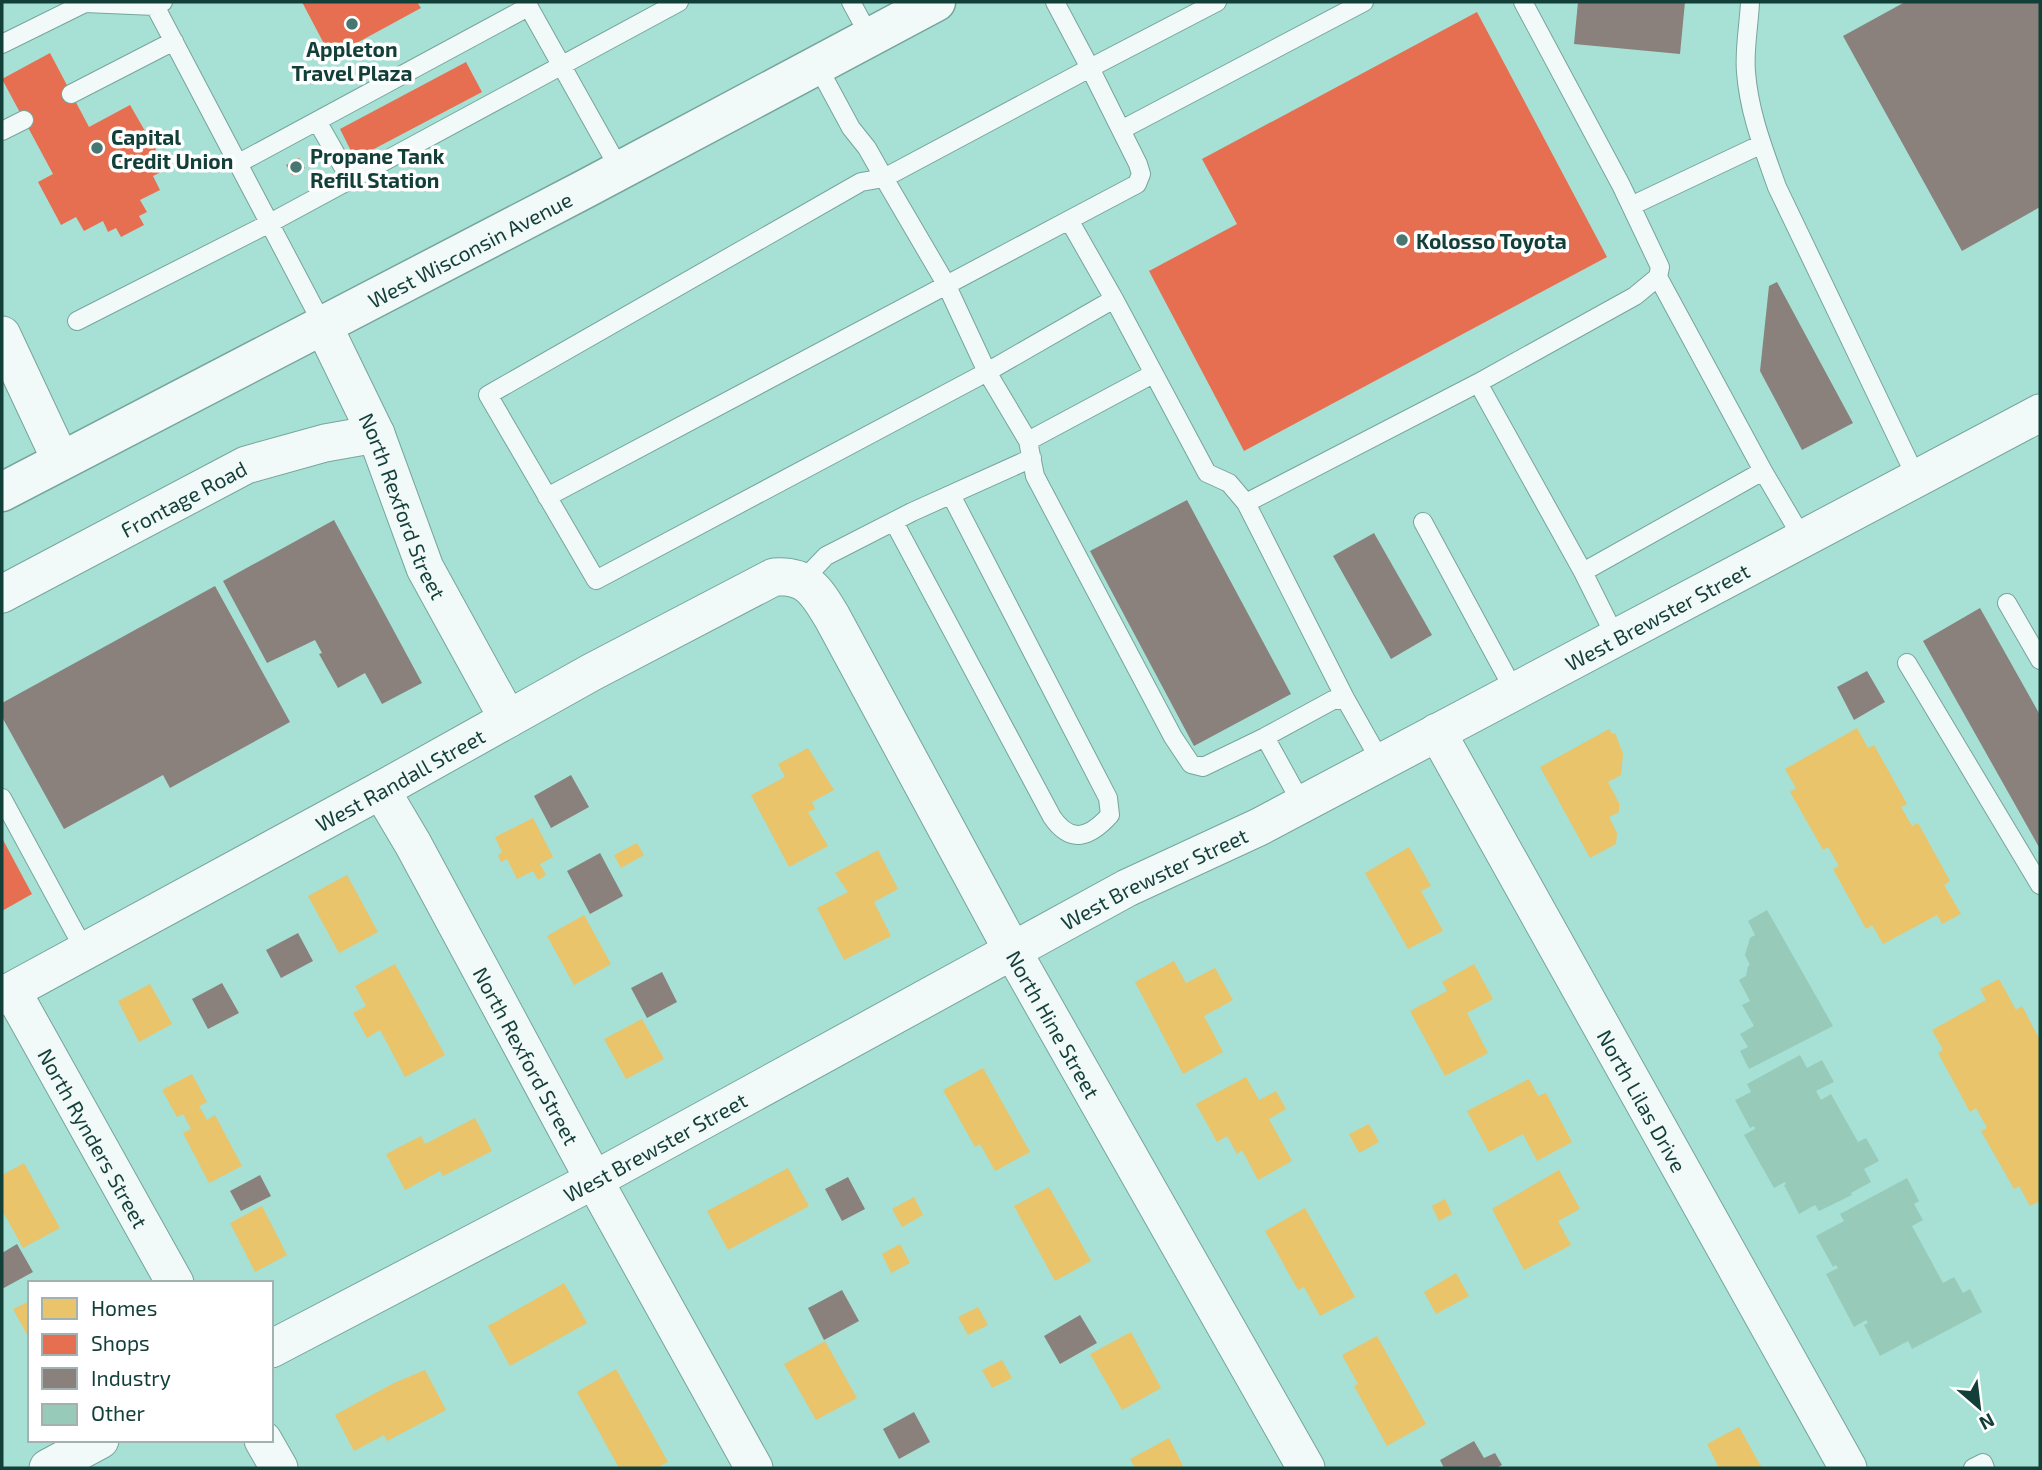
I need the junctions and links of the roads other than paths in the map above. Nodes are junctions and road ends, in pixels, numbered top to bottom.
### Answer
1 (85, 2) edge
2 (678, 2) edge
3 (850, 2) edge
4 (936, 2) edge
5 (1055, 2) edge
6 (1217, 2) edge
7 (1364, 2) edge
8 (1523, 2) edge
9 (1750, 2) edge
10 (159, 4) edge
11 (527, 4) edge
12 (870, 37) junction
13 (174, 41) junction
14 (2, 44) edge
15 (426, 61) junction
16 (561, 65) junction
17 (817, 65) junction
18 (1090, 68) junction
19 (395, 78) junction
20 (435, 78) dead end
21 (71, 94) dead end
22 (404, 95) dead end
23 (361, 97) junction
24 (370, 113) dead end
25 (24, 120) dead end
26 (317, 121) junction
27 (1121, 130) junction
28 (2, 131) edge
29 (1762, 144) junction
30 (239, 163) junction
31 (620, 170) junction
32 (884, 178) junction
33 (350, 179) junction
34 (1631, 206) junction
35 (1069, 220) junction
36 (270, 223) junction
37 (1658, 277) junction
38 (946, 284) junction
39 (1114, 299) junction
40 (77, 321) dead end
41 (323, 325) junction
42 (2, 335) edge
43 (987, 372) junction
44 (1153, 374) junction
45 (1478, 383) junction
46 (2040, 413) edge
47 (376, 434) junction
48 (1030, 450) junction
49 (61, 461) junction
50 (1763, 471) junction
51 (1917, 479) junction
52 (2, 492) edge
53 (951, 495) junction
54 (547, 497) junction
55 (1246, 503) junction
56 (894, 522) junction
57 (1423, 522) dead end
58 (1803, 539) junction
59 (1583, 572) junction
60 (802, 581) junction
61 (2, 594) edge
62 (2007, 603) dead end
63 (1616, 638) junction
64 (2040, 660) edge
65 (1907, 663) dead end
66 (1515, 692) junction
67 (1346, 700) junction
68 (508, 719) junction
69 (1437, 732) junction
70 (1265, 737) junction
71 (1381, 762) junction
72 (382, 790) junction
73 (2, 798) edge
74 (1302, 804) junction
75 (2040, 885) edge
76 (1012, 950) junction
77 (85, 951) junction
78 (7, 994) edge
79 (594, 1180) junction
80 (174, 1281) edge
81 (273, 1348) edge
82 (96, 1442) edge
83 (264, 1442) edge
84 (48, 1468) edge
85 (279, 1468) edge
86 (754, 1468) edge
87 (1306, 1468) edge
88 (1848, 1468) edge
89 (1973, 1468) edge
90 (1985, 1468) edge

1 - 10 lane
1 - 14 lane
2 - 16 lane
3 - 12 lane
4 - 12 main road, West Wisconsin Avenue
5 - 18 lane
6 - 18 lane
7 - 27 lane
8 - 34 lane
9 - 29 lane
10 - 13 lane
11 - 15 lane
11 - 16 lane
12 - 17 main road, West Wisconsin Avenue
13 - 21 lane
13 - 30 lane
15 - 19 lane
15 - 20 lane
16 - 31 lane
16 - 33 lane
17 - 31 main road, West Wisconsin Avenue
17 - 32 lane
18 - 27 lane
18 - 32 lane
19 - 22 lane
19 - 23 lane
23 - 24 lane
23 - 26 lane
25 - 28 lane
26 - 30 lane
26 - 33 lane
27 - 35 lane
29 - 34 lane
29 - 51 lane
30 - 36 lane
31 - 41 main road, West Wisconsin Avenue
32 - 38 lane
32 - 54 lane
33 - 36 lane
34 - 37 lane
35 - 38 lane
35 - 39 lane
36 - 40 lane
36 - 41 lane
37 - 45 lane
37 - 50 lane
38 - 43 lane
38 - 54 lane
39 - 43 lane
39 - 44 lane
41 - 47 street, North Rexford Street
41 - 49 main road, West Wisconsin Avenue
42 - 49 street
43 - 48 lane
43 - 54 lane
44 - 48 lane
44 - 55 lane
45 - 55 lane
45 - 59 lane
46 - 51 street, West Brewster Street
47 - 61 street, Frontage Road
47 - 68 street, North Rexford Street
48 - 53 lane
48 - 70 lane
49 - 52 main road, West Wisconsin Avenue
50 - 58 lane
50 - 59 lane
51 - 58 street, West Brewster Street
53 - 56 lane
53 - 56 lane
55 - 67 lane
56 - 60 lane
57 - 66 lane
58 - 63 street, West Brewster Street
59 - 63 lane
60 - 68 street, West Randall Street
60 - 76 street, North Hine Street
62 - 64 lane
63 - 66 street, West Brewster Street
65 - 75 lane
66 - 69 street, West Brewster Street
67 - 70 lane
67 - 71 lane
68 - 72 street, West Randall Street
69 - 71 street, West Brewster Street
69 - 88 street, North Lilas Drive
70 - 74 lane
71 - 74 street, West Brewster Street
72 - 77 street, West Randall Street
72 - 79 street, North Rexford Street
73 - 77 lane
74 - 76 street, West Brewster Street
76 - 79 street, West Brewster Street
76 - 87 street, North Hine Street
77 - 78 street, West Randall Street
78 - 80 street, North Rynders Street
79 - 81 street, West Brewster Street
79 - 86 street, North Rexford Street
82 - 84 street
83 - 85 street
89 - 90 lane

